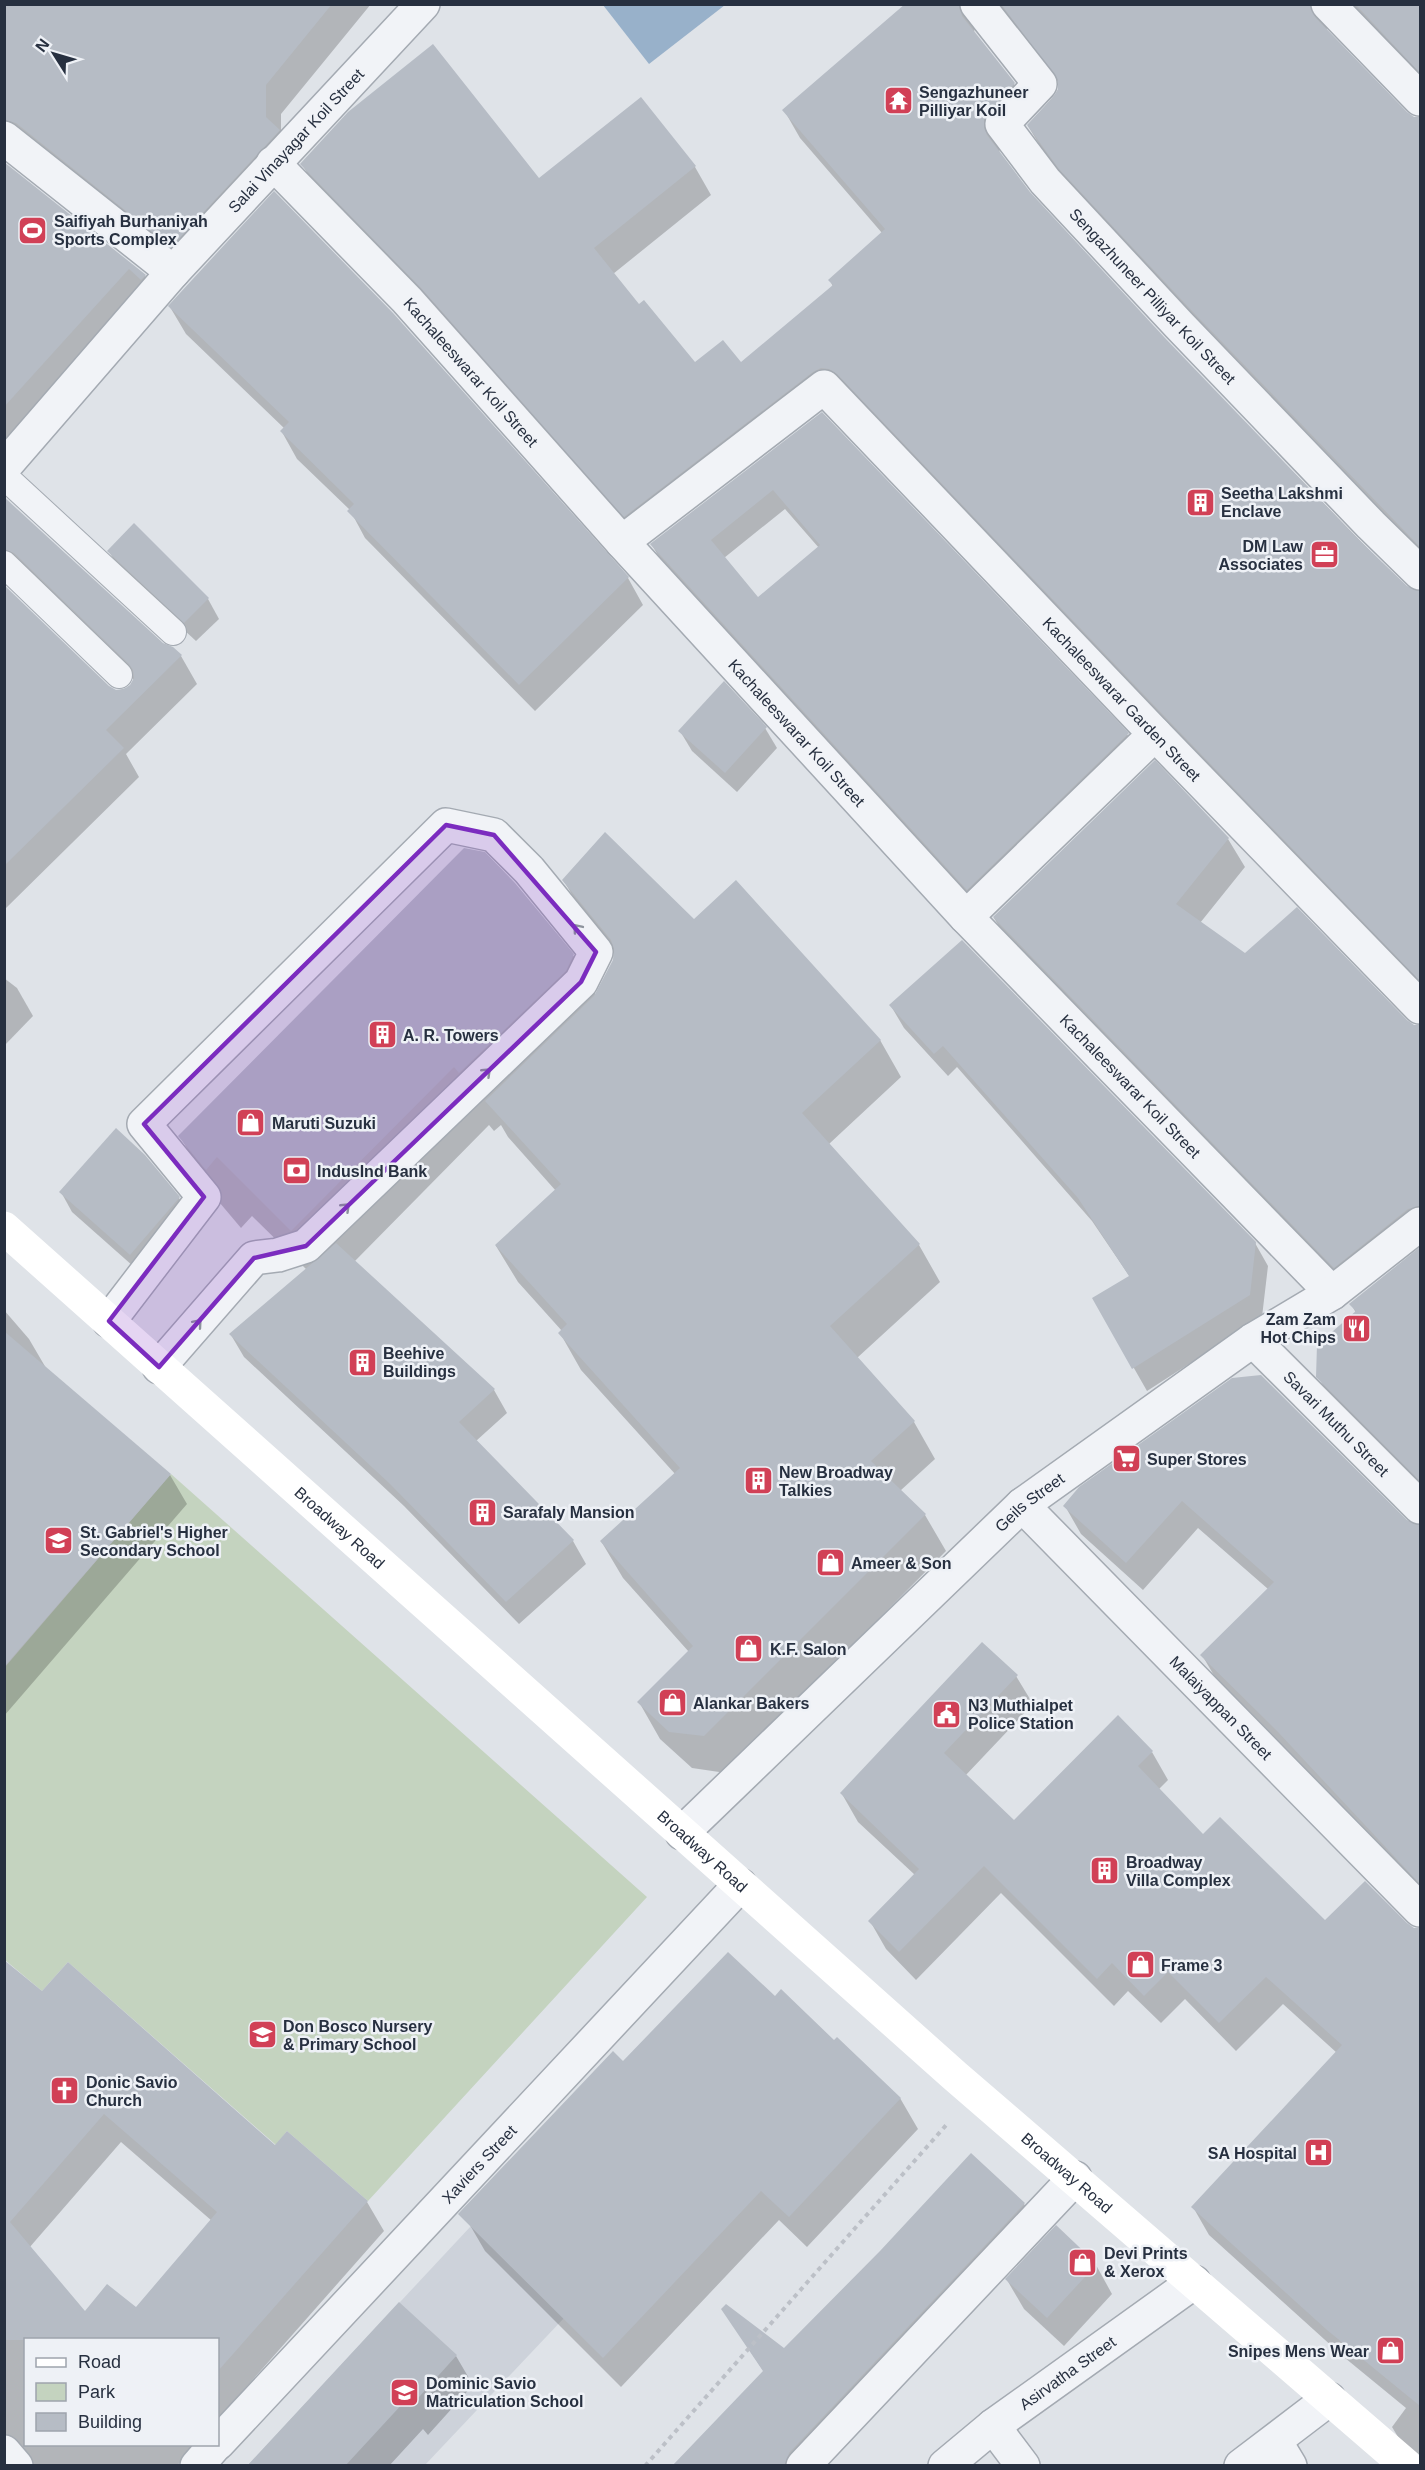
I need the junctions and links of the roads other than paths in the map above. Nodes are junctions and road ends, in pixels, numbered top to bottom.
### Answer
1 (423, 4) edge
2 (977, 4) edge
3 (1328, 4) edge
4 (1420, 99) edge
5 (4, 138) edge
6 (273, 163) junction
7 (173, 272) junction
8 (5, 467) edge
9 (4, 476) edge
10 (622, 542) junction
11 (4, 564) edge
12 (1420, 573) edge
13 (174, 632) dead end
14 (119, 675) dead end
15 (1155, 734) junction
16 (966, 917) junction
17 (1420, 1007) edge
18 (1420, 1224) edge
19 (4, 1228) edge
20 (1332, 1293) junction
21 (109, 1321) junction
22 (1253, 1340) junction
23 (159, 1367) junction
24 (1022, 1505) junction
25 (1420, 1507) edge
26 (682, 1833) junction
27 (740, 1885) junction
28 (1420, 1910) edge
29 (1075, 2178) junction
30 (1194, 2282) junction
31 (1329, 2399) junction
32 (993, 2426) junction
33 (219, 2442) edge
34 (215, 2446) edge
35 (4, 2452) edge
36 (1282, 2453) edge
37 (16, 2466) edge
38 (197, 2466) edge
39 (803, 2466) edge
40 (945, 2466) edge
41 (1023, 2466) edge
42 (1241, 2466) edge
43 (1407, 2466) edge

1 - 6 street, Salai Vinayagar Koil Street
2 - 12 street, Sengazhuneer Pilliyar Koil Street
3 - 4 street
5 - 7 street
6 - 7 street, Salai Vinayagar Koil Street
6 - 10 street, Kachaleeswarar Koil Street
7 - 8 street, Salai Vinayagar Koil Street
9 - 13 lane
10 - 15 street, Kachaleeswarar Garden Street
10 - 16 street, Kachaleeswarar Koil Street
11 - 14 lane
15 - 16 street
15 - 17 street, Kachaleeswarar Garden Street
16 - 20 street, Kachaleeswarar Koil Street
18 - 20 street, Geils Street
19 - 21 main road, Broadway Road
20 - 22 street, Geils Street
21 - 23 main road, Broadway Road
23 -> 21 street
22 - 24 street, Geils Street
22 - 25 street, Savari Muthu Street
23 - 26 main road, Broadway Road
24 - 26 street, Geils Street
24 - 28 street, Malaiyappan Street
26 - 27 main road, Broadway Road
27 - 29 main road, Broadway Road
27 - 33 street, Xaviers Street
29 - 30 main road, Broadway Road
29 - 39 street
30 - 31 main road, Broadway Road
30 - 32 street, Asirvatha Street
31 - 36 street
31 - 43 main road, Broadway Road
32 - 40 street, Asirvatha Street
32 - 41 street
34 - 38 street, Xaviers Street
35 - 37 street
36 - 42 street

